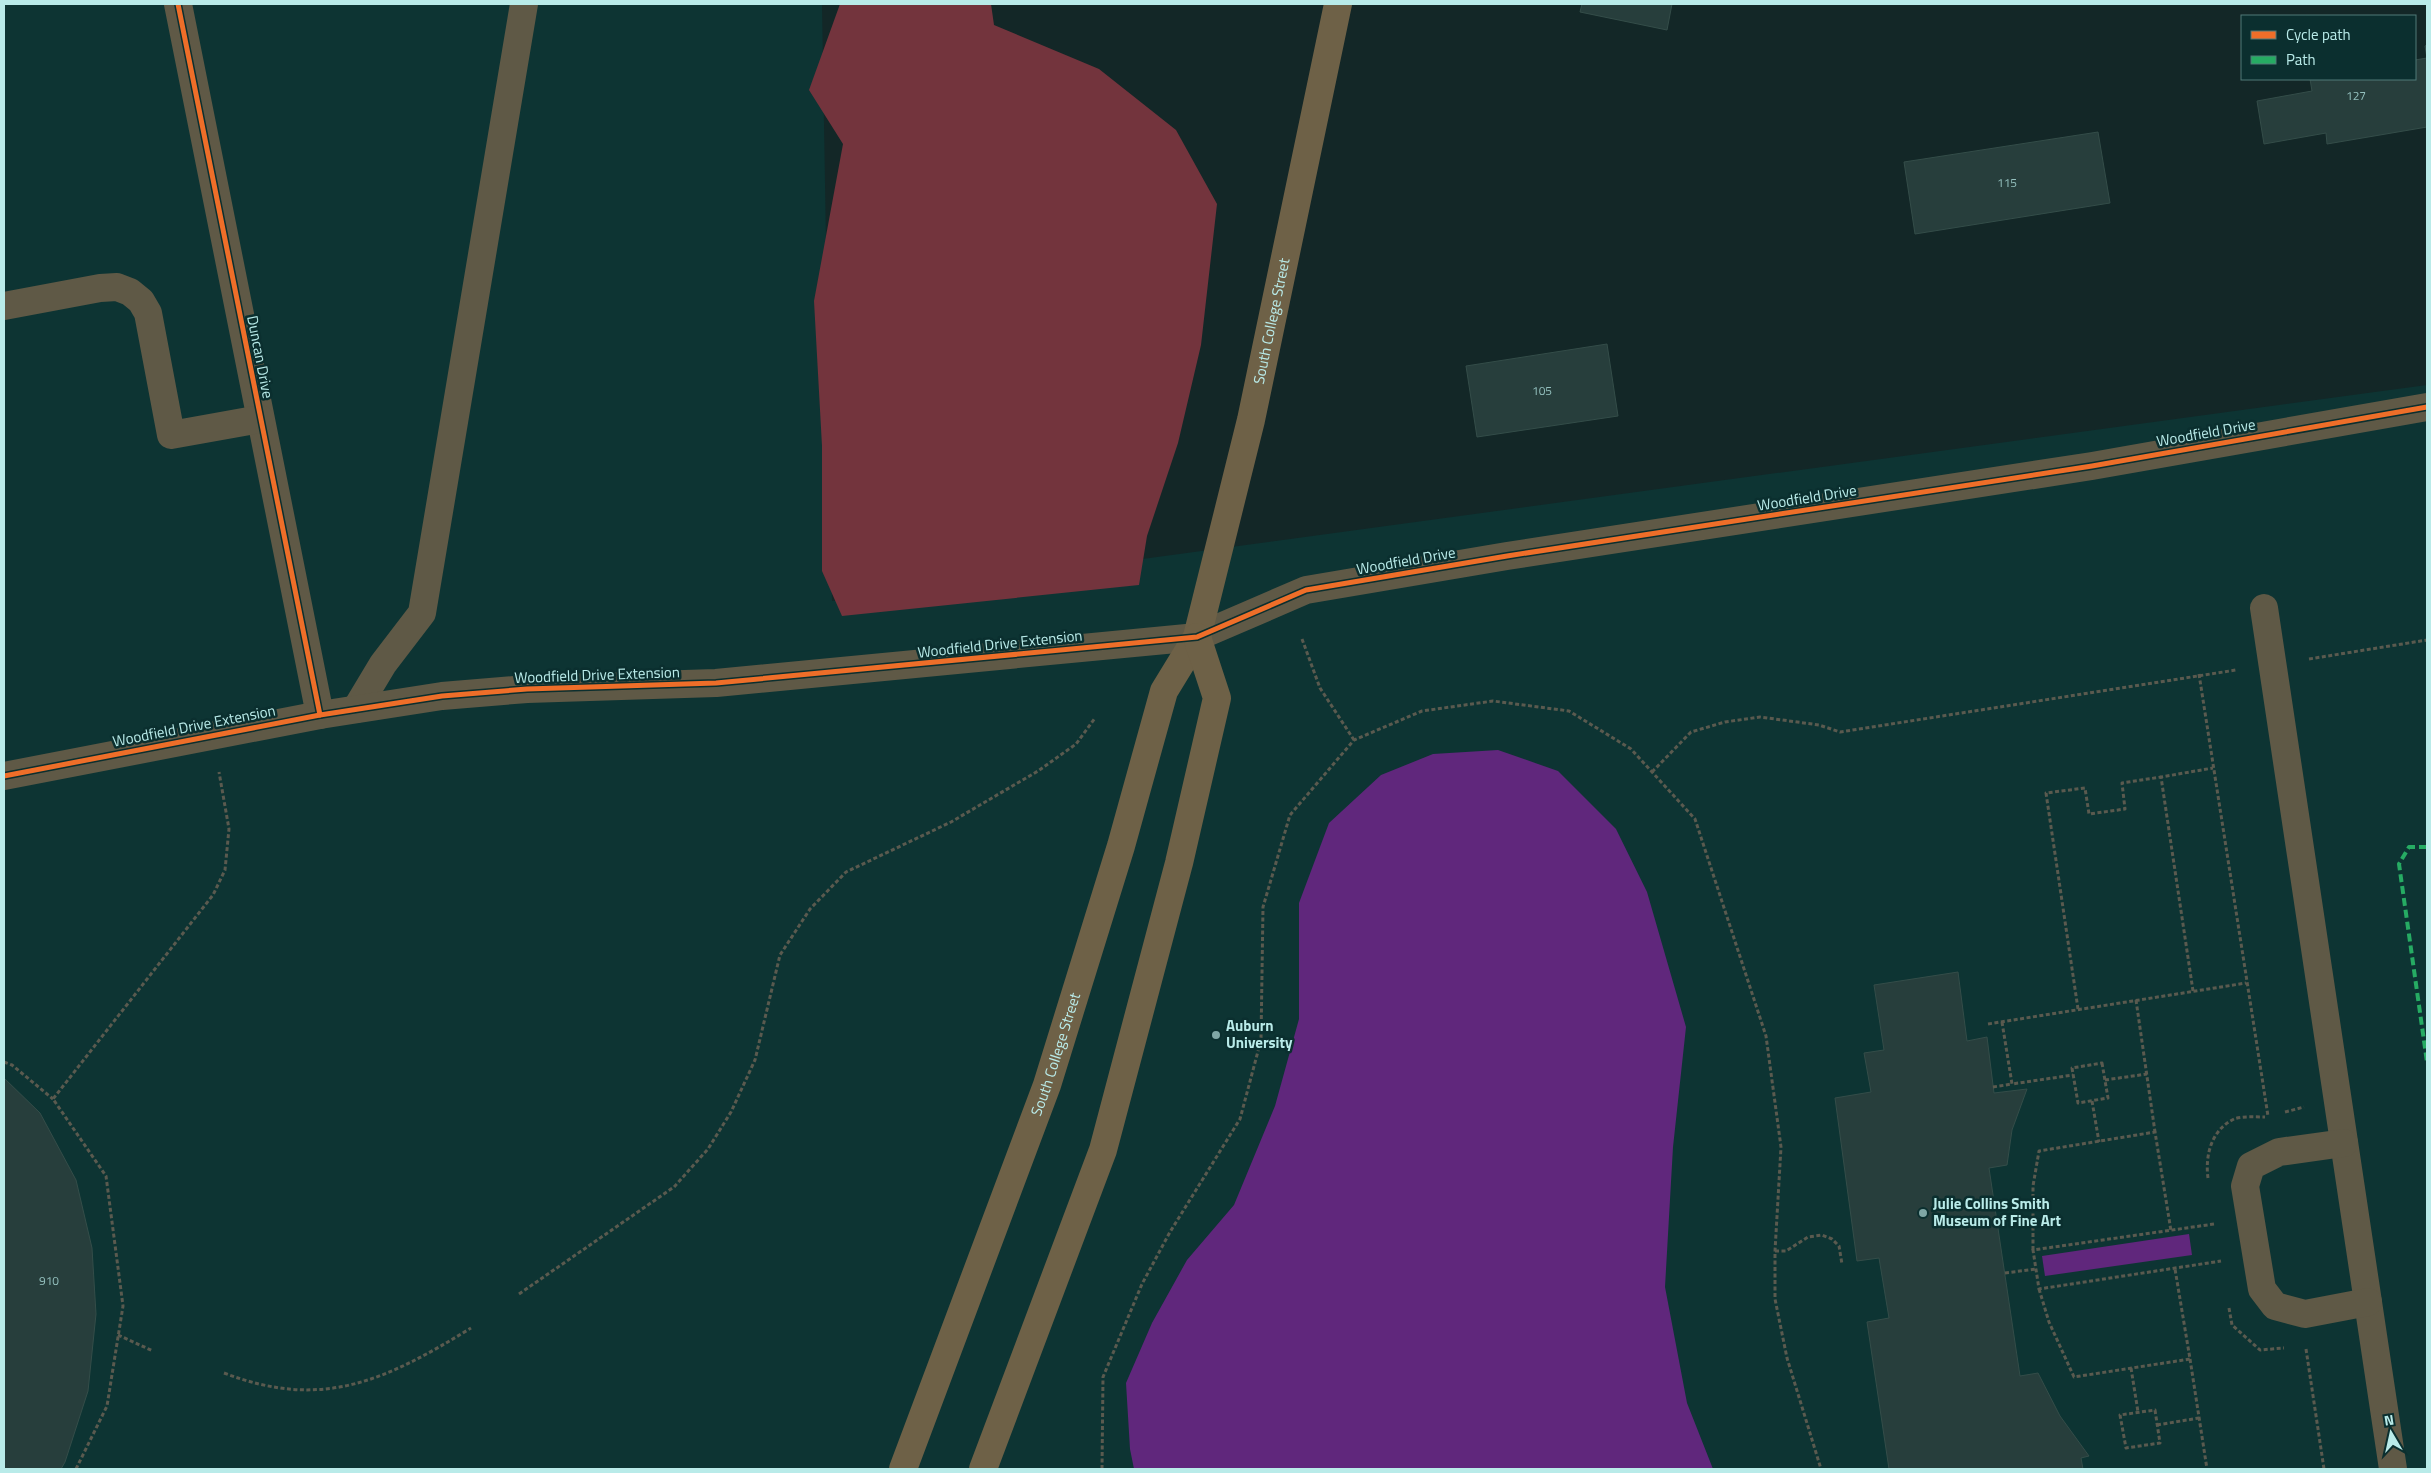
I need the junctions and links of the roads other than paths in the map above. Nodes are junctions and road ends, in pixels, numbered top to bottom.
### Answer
1 (178, 4) edge
2 (524, 4) edge
3 (1338, 4) edge
4 (4, 306) edge
5 (2427, 407) edge
6 (260, 419) junction
7 (2264, 608) dead end
8 (1197, 637) junction
9 (356, 709) junction
10 (320, 715) junction
11 (4, 776) edge
12 (2344, 1144) junction
13 (2368, 1302) junction
14 (904, 1469) edge
15 (983, 1469) edge
16 (2393, 1469) edge

1 - 6 street, Duncan Drive
2 - 9 street
3 - 8 main road, South College Street
4 - 6 street
5 - 8 street, Woodfield Drive
6 - 10 street, Duncan Drive
7 - 12 street
8 - 9 street, Woodfield Drive Extension
8 - 14 main road, South College Street
8 - 15 main road
9 - 10 street, Woodfield Drive Extension
10 - 11 street, Woodfield Drive Extension
12 - 13 street
12 - 13 street
13 - 16 street

